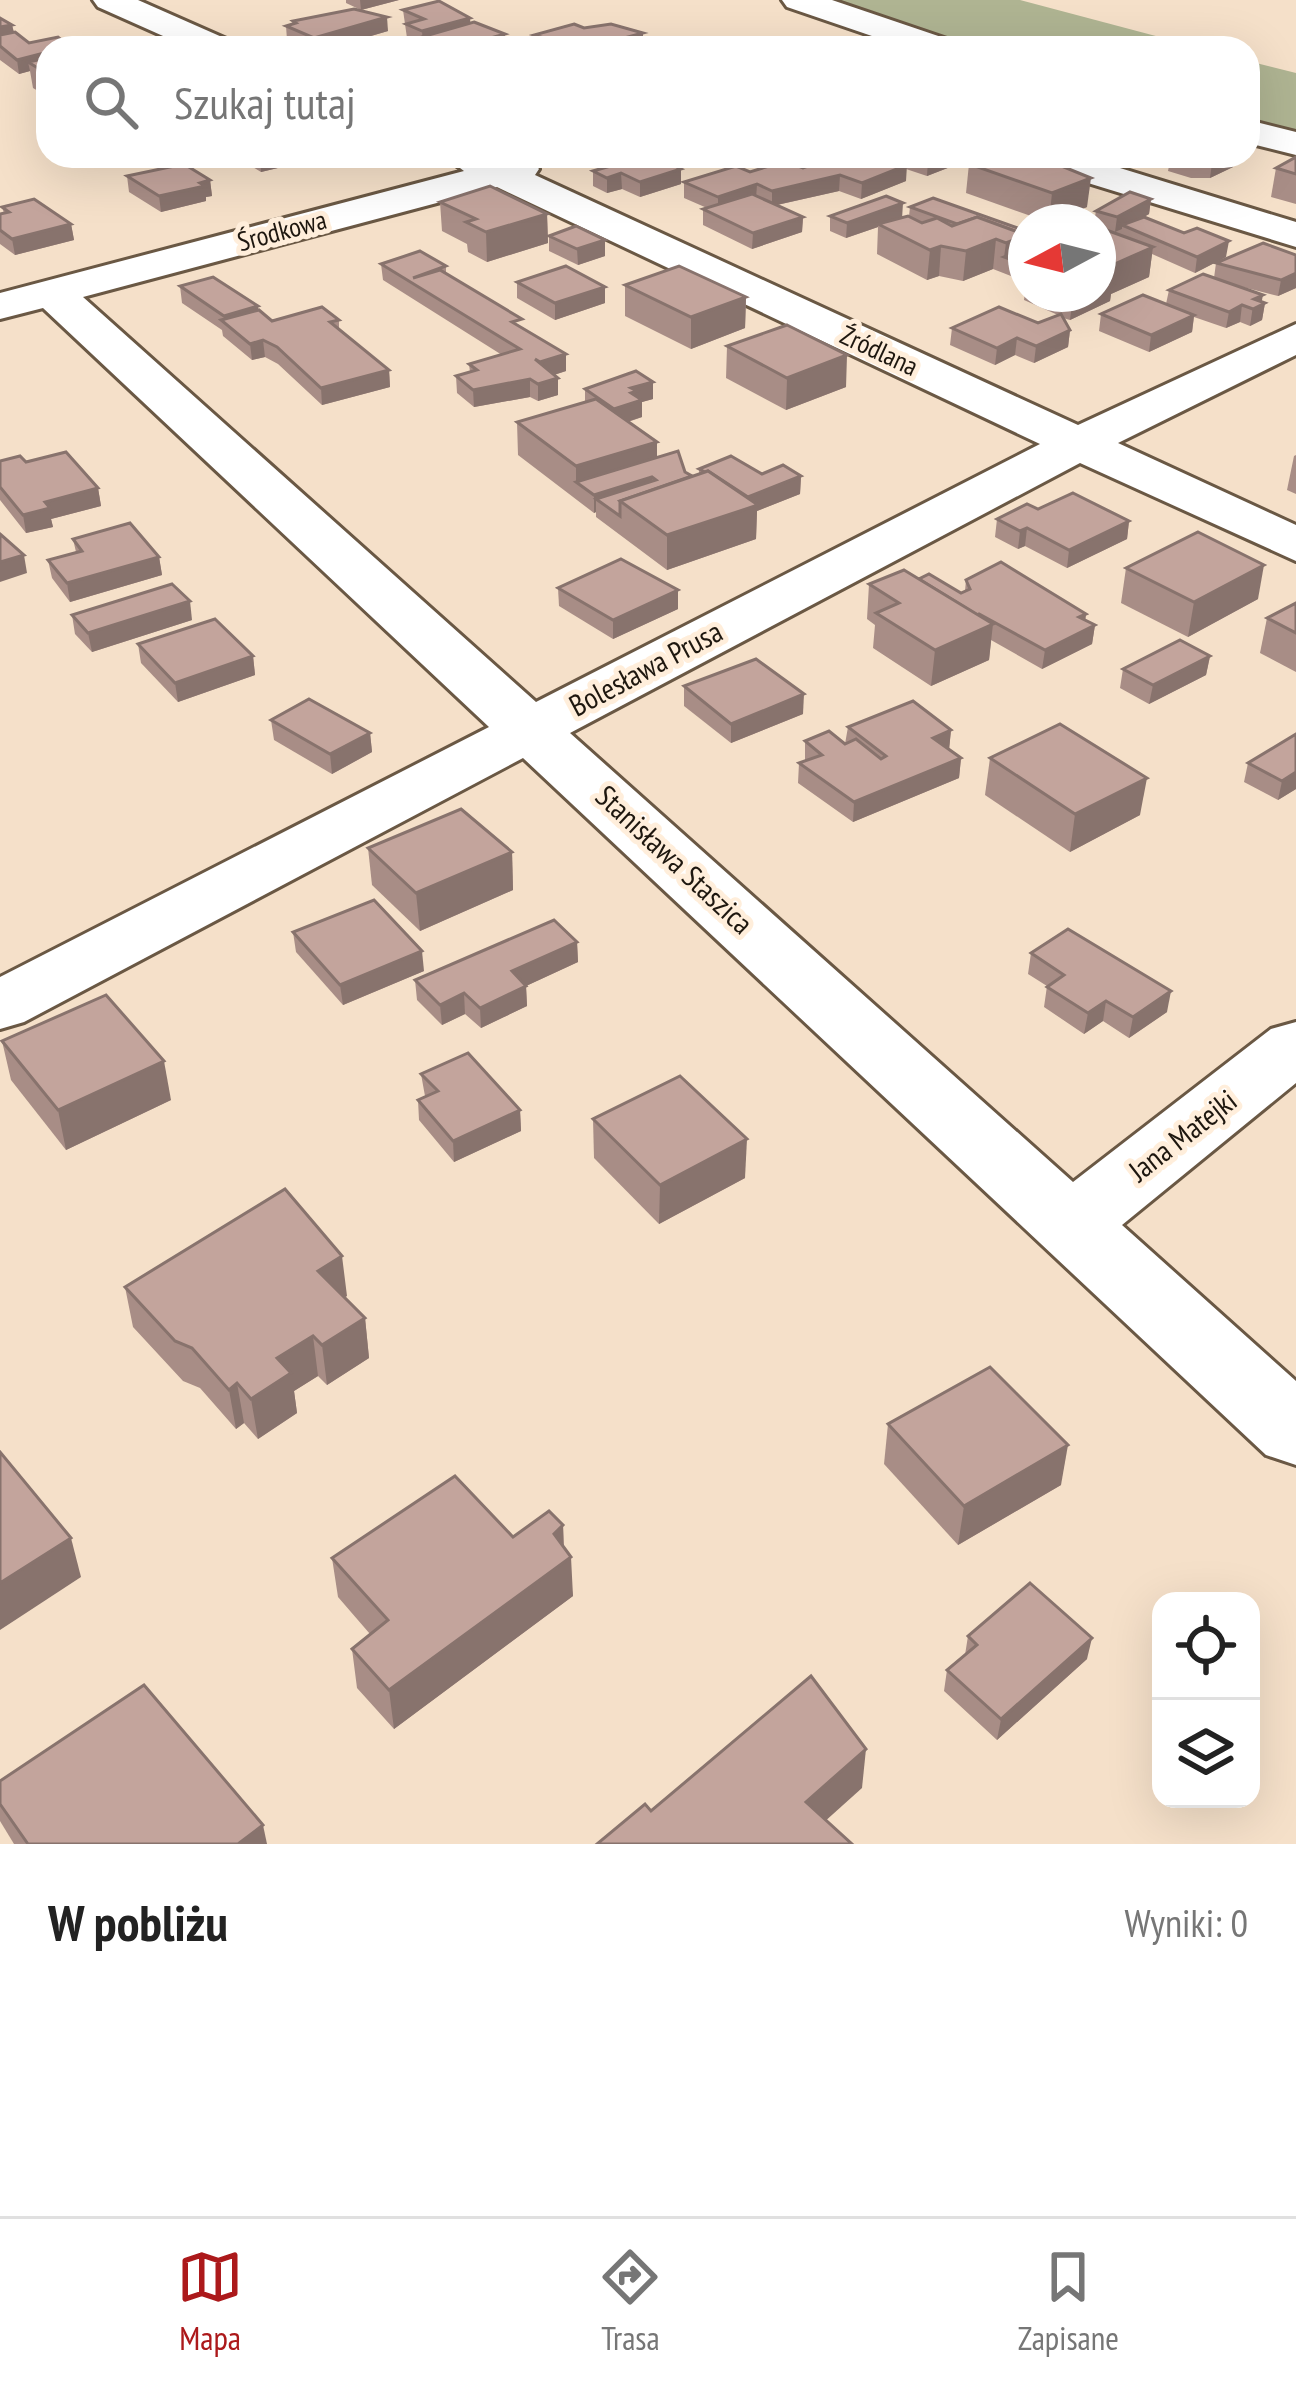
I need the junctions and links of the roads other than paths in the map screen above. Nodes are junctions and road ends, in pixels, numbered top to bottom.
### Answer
1 (110, 0) edge
2 (799, 0) edge
3 (191, 36) edge
4 (905, 36) edge
5 (1260, 134) edge
6 (1296, 144) edge
7 (472, 168) edge
8 (488, 168) edge
9 (1079, 168) edge
10 (1296, 235) edge
11 (25, 298) edge
12 (1296, 338) edge
13 (1078, 444) junction
14 (1296, 545) edge
15 (532, 728) junction
16 (0, 1006) edge
17 (1296, 1046) edge
18 (1070, 1225) junction
19 (1296, 1431) edge

1 - 3 street
2 - 4 street
5 - 6 street
7 - 11 street, Środkowa
8 - 13 street, Źródlana
9 - 10 street
11 - 15 street, Stanisława Staszica
12 - 13 street, Bolesława Prusa
13 - 14 street, Źródlana
13 - 15 street, Bolesława Prusa
15 - 16 street, Bolesława Prusa
15 - 18 street, Stanisława Staszica
17 - 18 street, Jana Matejki
18 - 19 street, Stanisława Staszica

